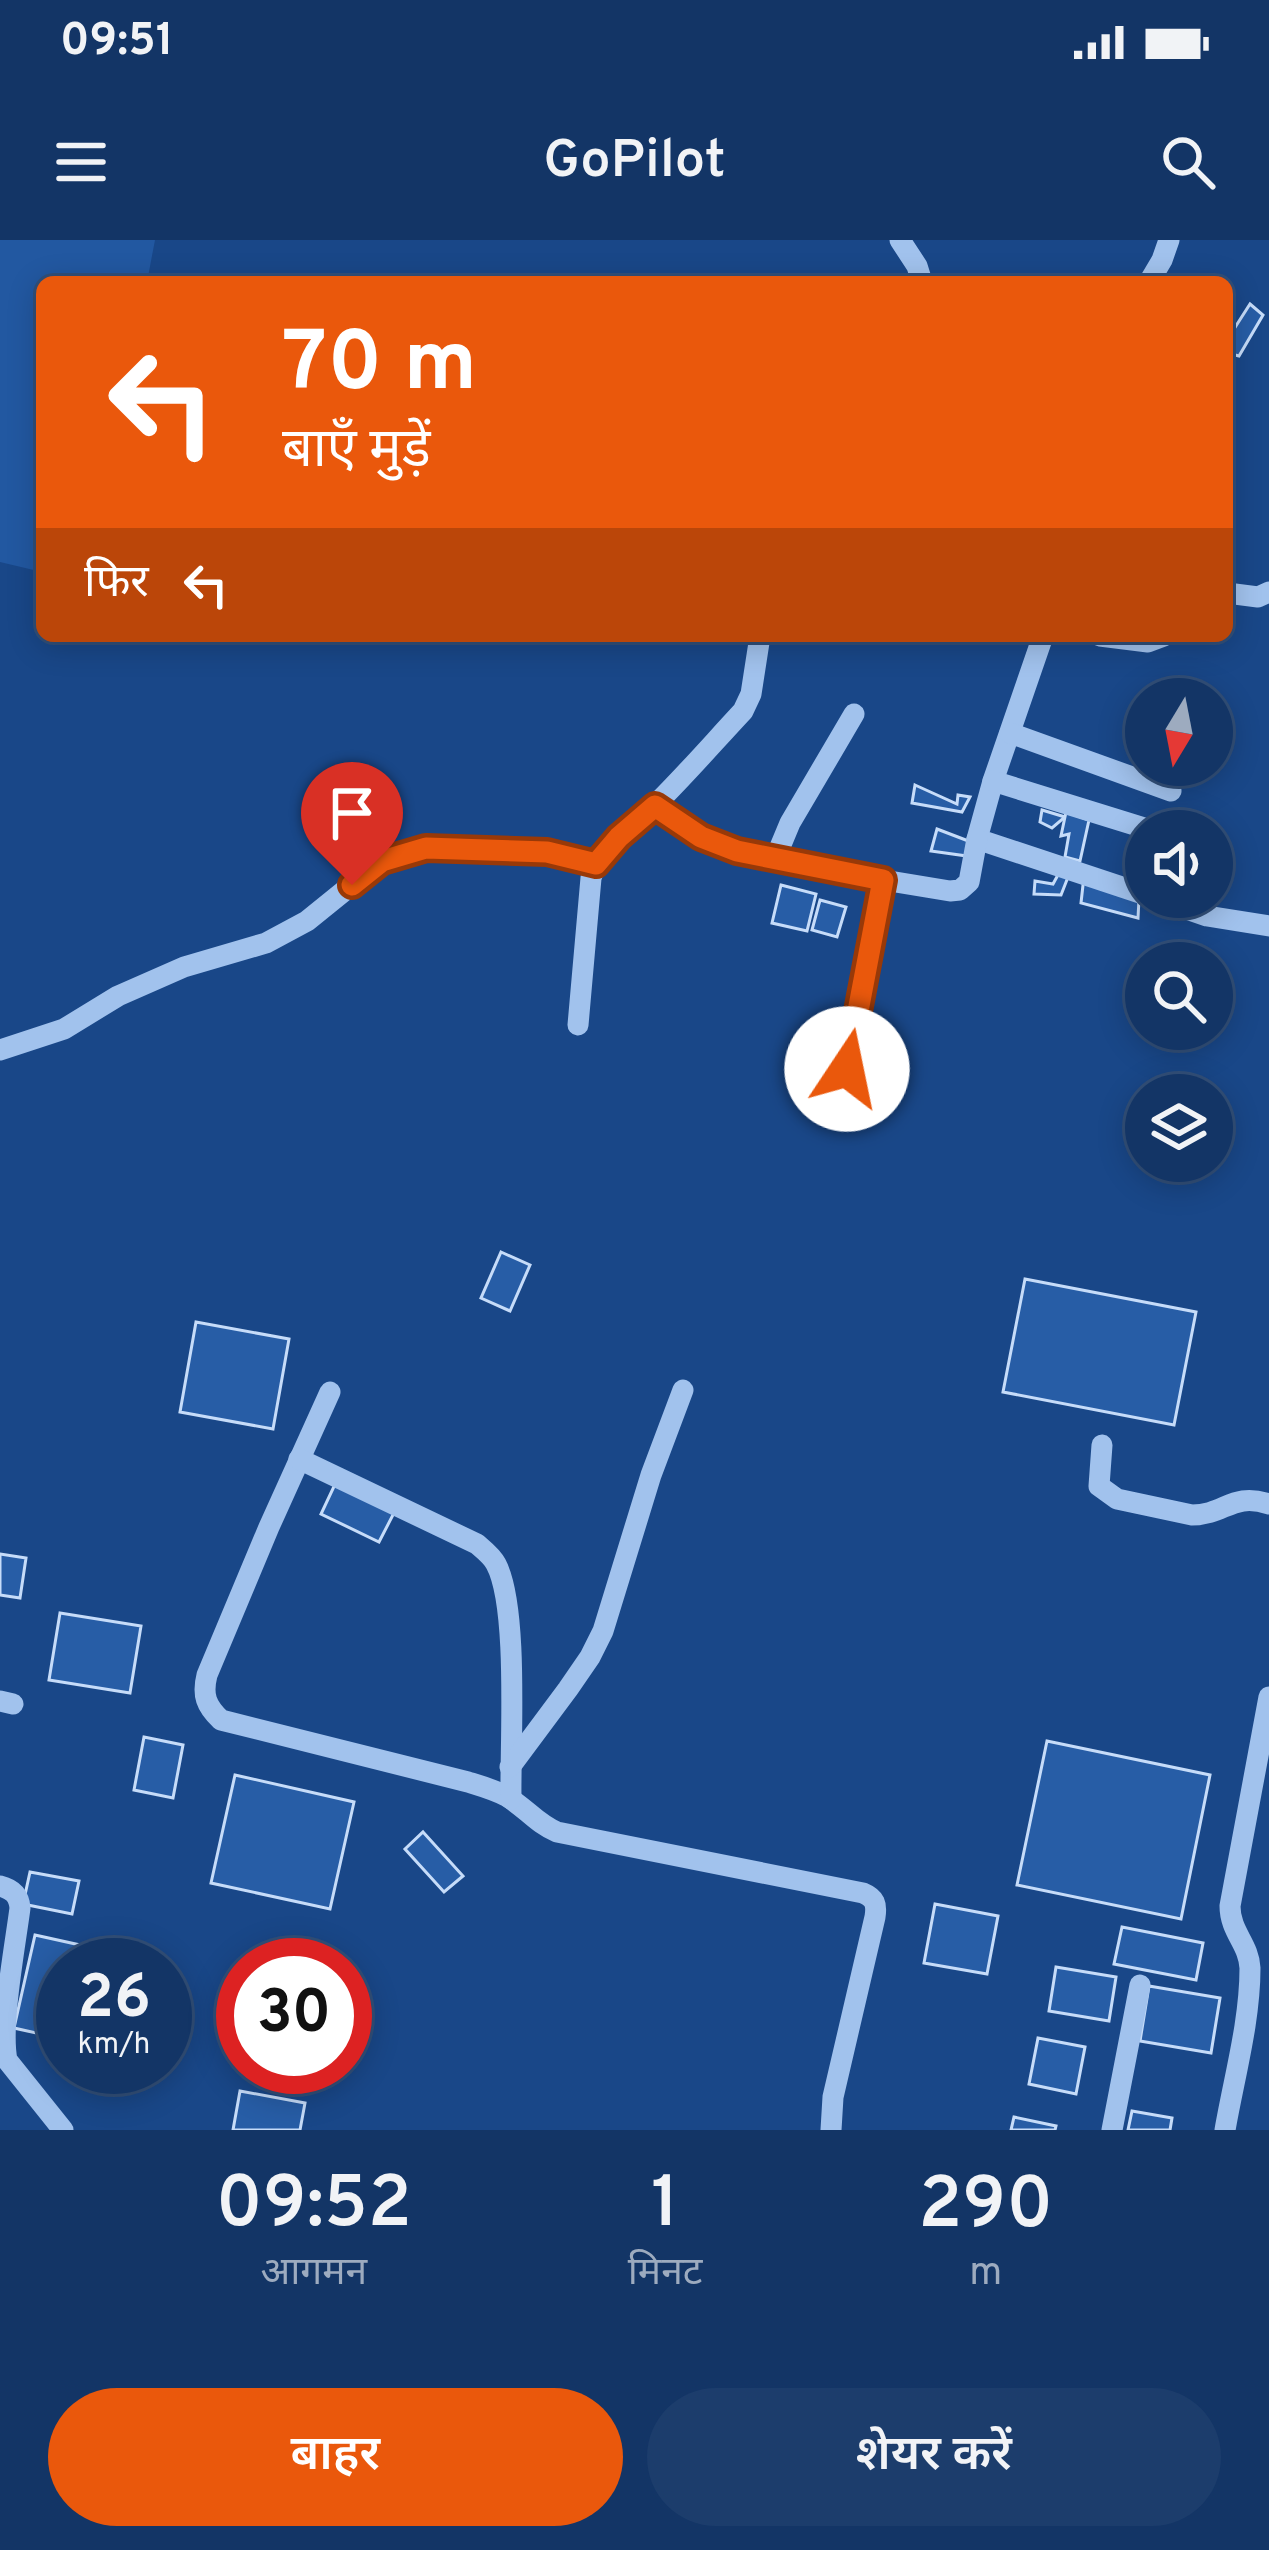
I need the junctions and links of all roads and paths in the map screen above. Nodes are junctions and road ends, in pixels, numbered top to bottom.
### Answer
1 (900, 240) edge
2 (1169, 240) edge
3 (920, 276) edge
4 (1153, 276) edge
5 (1269, 592) edge
6 (1233, 594) edge
7 (759, 642) edge
8 (1041, 642) edge
9 (854, 714) dead end
10 (1010, 733) junction
11 (993, 781) junction
12 (1172, 791) dead end
13 (655, 806) junction
14 (1125, 822) edge
15 (977, 839) junction
16 (775, 860) junction
17 (596, 864) junction
18 (883, 880) junction
19 (1125, 888) edge
20 (1219, 918) edge
21 (1269, 926) edge
22 (578, 1025) dead end
23 (0, 1050) edge
24 (847, 1069) dead end
25 (682, 1390) dead end
26 (330, 1392) dead end
27 (1102, 1445) dead end
28 (299, 1459) junction
29 (1269, 1504) edge
30 (1269, 1697) edge
31 (1266, 1732) edge
32 (510, 1768) junction
33 (511, 1798) junction
34 (0, 1886) edge
35 (1140, 1985) dead end
36 (63, 2130) edge
37 (830, 2130) edge
38 (1112, 2130) edge
39 (1225, 2130) edge

1 - 3 street
2 - 4 street
5 - 6 street
7 - 13 street
8 - 10 street
9 - 16 street
10 - 11 street
10 - 12 street
11 - 14 street
11 - 15 street
13 - 16 street
13 - 17 street
15 - 18 street
15 - 19 street
16 - 18 street
17 - 22 street
17 - 23 street
18 - 24 street
20 - 21 street
25 - 32 street
26 - 28 street
27 - 29 street
28 - 32 street
28 - 33 street
30 - 31 street
31 - 39 street
32 - 33 street
33 - 37 street
34 - 36 street
35 - 38 street

